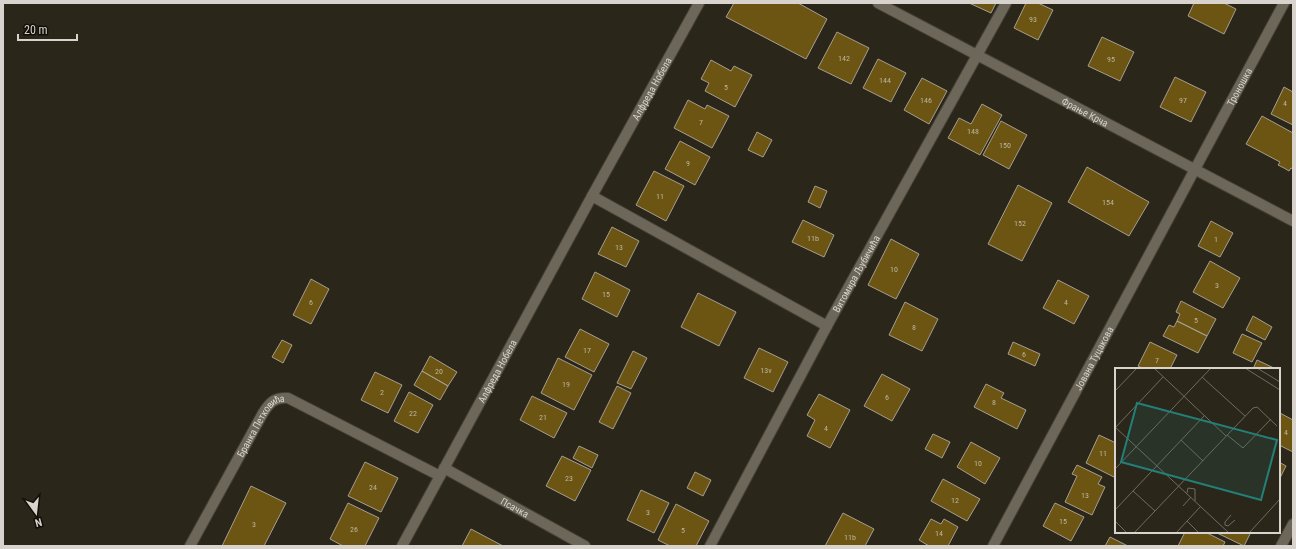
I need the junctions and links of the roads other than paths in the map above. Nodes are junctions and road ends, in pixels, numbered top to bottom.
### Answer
1 (699, 3) edge
2 (878, 3) edge
3 (1006, 3) edge
4 (1284, 3) edge
5 (977, 56) junction
6 (1194, 170) junction
7 (592, 196) junction
8 (1293, 221) edge
9 (827, 326) junction
10 (442, 472) junction
11 (1293, 524) edge
12 (190, 546) edge
13 (402, 546) edge
14 (585, 546) edge
15 (710, 546) edge
16 (993, 546) edge
17 (1281, 546) edge

1 - 7 street, Алфреда Нобела
2 - 5 street, Фрање Крча
3 - 5 street, Витомира Љубичића
4 - 6 street, Троношка
5 - 6 street, Фрање Крча
5 - 9 street, Витомира Љубичића
6 - 8 street, Фрање Крча
6 - 16 street, Јована Туцакова
7 - 9 street
7 - 10 street, Алфреда Нобела
9 - 15 street, Витомира Љубичића
10 - 12 street, Бранка Петковића
10 - 13 street, Алфреда Нобела
10 - 14 street, Псачка
11 - 17 street

